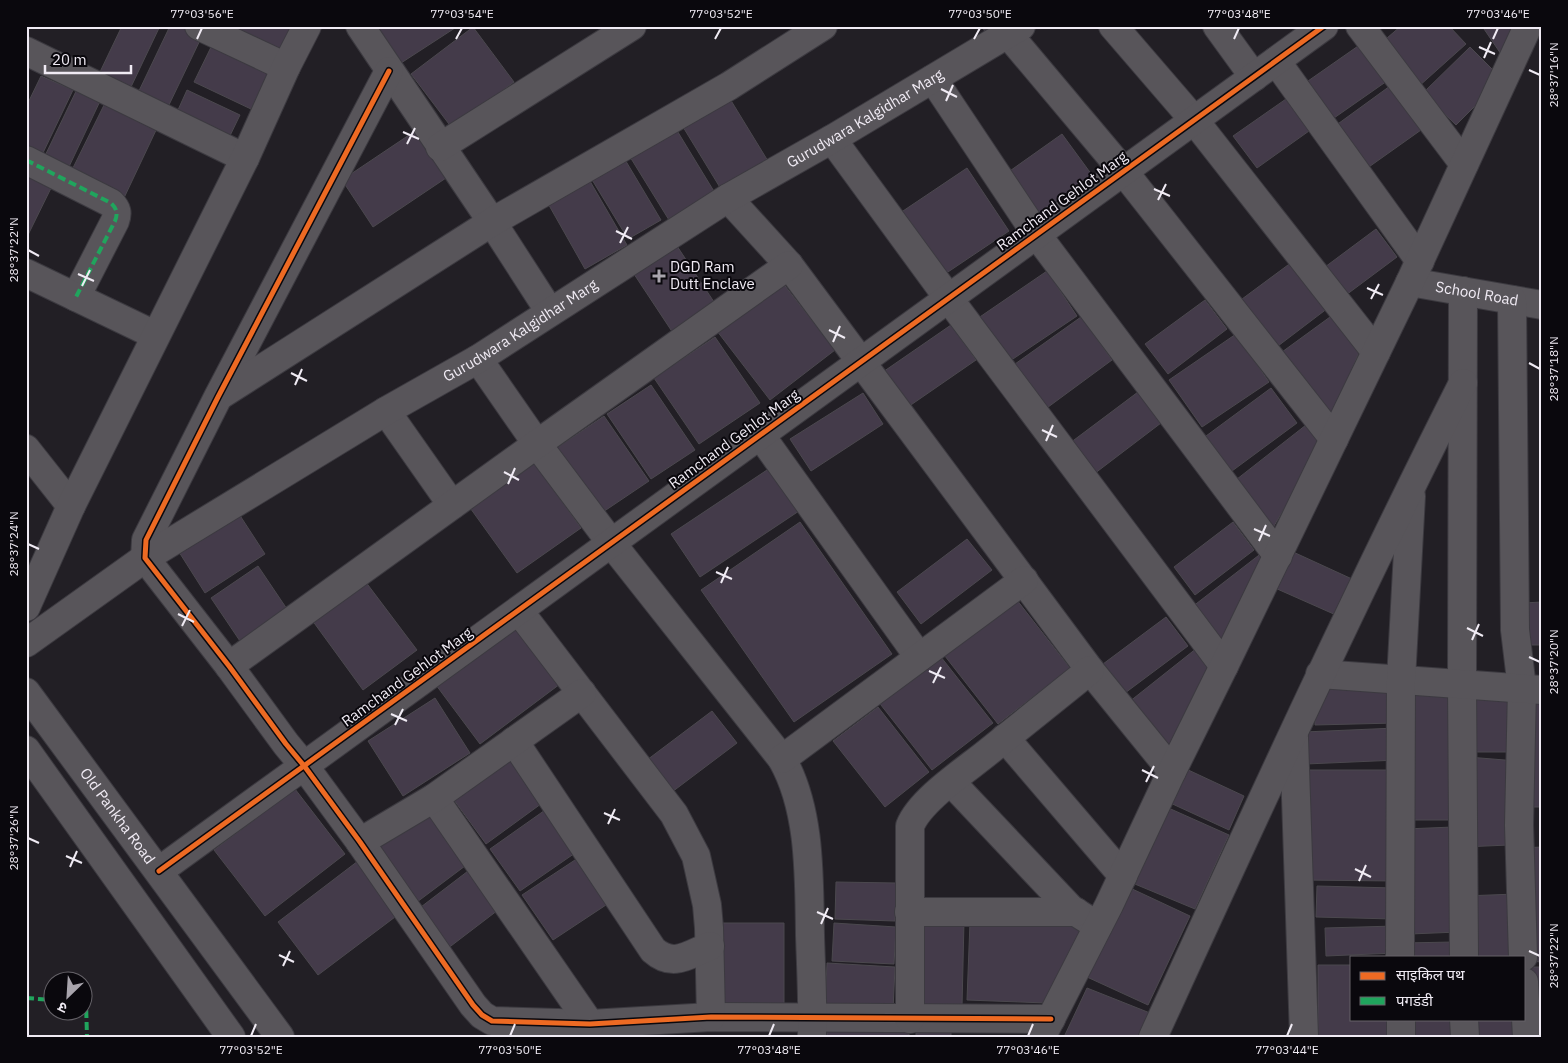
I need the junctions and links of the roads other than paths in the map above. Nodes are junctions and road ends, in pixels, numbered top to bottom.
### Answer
1 (199, 26) edge
2 (307, 26) edge
3 (360, 26) edge
4 (632, 26) edge
5 (823, 26) edge
6 (1113, 26) edge
7 (1217, 26) edge
8 (1324, 26) edge
9 (1360, 26) edge
10 (1528, 26) edge
11 (1014, 30) edge
12 (26, 51) edge
13 (1276, 61) junction
14 (286, 67) junction
15 (389, 72) junction
16 (1254, 77) junction
17 (933, 79) junction
18 (1194, 120) junction
19 (832, 138) junction
20 (440, 147) junction
21 (245, 158) junction
22 (26, 160) edge
23 (1464, 164) junction
24 (1124, 172) junction
25 (728, 198) junction
26 (492, 222) junction
27 (1037, 235) junction
28 (789, 265) junction
29 (1415, 271) junction
30 (26, 273) edge
31 (1464, 291) junction
32 (76, 297) junction
33 (949, 299) junction
34 (1512, 300) junction
35 (1542, 306) edge
36 (550, 312) junction
37 (155, 335) junction
38 (1376, 352) junction
39 (478, 359) junction
40 (862, 362) junction
41 (1463, 382) junction
42 (218, 397) junction
43 (386, 411) junction
44 (761, 436) junction
45 (1334, 440) junction
46 (537, 444) junction
47 (26, 449) edge
48 (1412, 484) junction
49 (452, 505) junction
50 (71, 506) junction
51 (612, 544) junction
52 (1278, 556) junction
53 (145, 558) junction
54 (1024, 580) junction
55 (26, 607) edge
56 (519, 611) junction
57 (26, 643) edge
58 (919, 657) junction
59 (229, 666) junction
60 (1224, 666) junction
61 (1090, 670) junction
62 (1320, 674) junction
63 (1401, 680) junction
64 (1462, 684) junction
65 (1532, 689) edge
66 (26, 692) edge
67 (582, 692) junction
68 (1294, 732) junction
69 (1006, 738) junction
70 (514, 741) junction
71 (26, 750) edge
72 (782, 759) junction
73 (305, 767) junction
74 (1172, 771) junction
75 (951, 782) junction
76 (434, 798) junction
77 (360, 842) junction
78 (158, 871) junction
79 (1123, 876) junction
80 (909, 912) junction
81 (1087, 919) junction
82 (710, 946) junction
83 (1400, 956) edge
84 (1464, 956) edge
85 (1523, 956) edge
86 (711, 1017) junction
87 (910, 1019) junction
88 (1526, 1019) edge
89 (1401, 1020) edge
90 (1464, 1020) edge
91 (590, 1024) junction
92 (812, 1027) edge
93 (1046, 1028) edge
94 (231, 1037) edge
95 (280, 1037) edge
96 (1154, 1037) edge
97 (1304, 1037) edge
98 (1401, 1037) edge
99 (1465, 1037) edge
100 (1527, 1037) edge

1 - 14 street
2 - 14 street
3 - 15 street
4 - 20 street
5 - 26 street
6 - 18 street
7 - 16 street
8 - 13 street, Ramchand Gehlot Marg
9 - 23 street
10 - 23 street
11 - 17 street, Gurudwara Kalgidhar Marg
11 - 24 street
12 - 21 street
13 - 16 street, Ramchand Gehlot Marg
13 - 29 street
14 - 21 street
15 - 20 street
15 - 42 street
16 - 18 street, Ramchand Gehlot Marg
17 - 19 street, Gurudwara Kalgidhar Marg
17 - 27 street
18 - 24 street, Ramchand Gehlot Marg
18 - 38 street
19 - 25 street, Gurudwara Kalgidhar Marg
19 - 33 street
20 - 26 street
21 - 37 street
22 - 32 street
23 - 29 street
24 - 27 street, Ramchand Gehlot Marg
24 - 45 street
25 - 28 street
25 - 36 street, Gurudwara Kalgidhar Marg
26 - 36 street
26 - 42 street
27 - 33 street, Ramchand Gehlot Marg
27 - 52 street
28 - 40 street
28 - 46 street
29 - 31 street, School Road
29 - 38 street
30 - 32 street
31 - 34 street, School Road
31 - 41 street
32 - 37 street
33 - 40 street, Ramchand Gehlot Marg
33 - 60 street
34 - 35 street, School Road
34 - 65 street
36 - 39 street, Gurudwara Kalgidhar Marg
37 - 50 street
38 - 45 street
39 - 43 street, Gurudwara Kalgidhar Marg
39 - 46 street
40 - 44 street, Ramchand Gehlot Marg
40 - 54 street
41 - 48 street
41 - 64 street
42 - 53 street
43 - 49 street
43 - 53 street, Gurudwara Kalgidhar Marg
44 - 51 street, Ramchand Gehlot Marg
44 - 58 street
45 - 52 street
46 - 49 street
46 - 51 street
47 - 50 street
48 - 62 street
48 - 63 street
49 - 59 street
50 - 55 street
51 - 56 street, Ramchand Gehlot Marg
51 - 72 street
52 - 60 street
53 - 57 street, Gurudwara Kalgidhar Marg
53 - 59 street
54 - 58 street
54 - 61 street
56 - 67 street
56 - 73 street, Ramchand Gehlot Marg
58 - 72 street
59 - 73 street
60 - 74 street
61 - 69 street
61 - 74 street
62 - 63 street
62 - 68 street
63 - 64 street
63 - 83 street
64 - 65 street
64 - 84 street
65 - 85 street
66 - 78 street, Old Pankha Road
67 - 70 street
67 - 82 street
68 - 96 street
68 - 97 street
69 - 75 street
69 - 79 street
70 - 76 street
70 - 82 street
71 - 94 street
72 - 92 street
73 - 77 street
73 - 78 street, Ramchand Gehlot Marg
74 - 79 street
75 - 80 street
75 - 81 street
76 - 77 street
76 - 91 street
77 - 91 street
78 - 95 street, Old Pankha Road
79 - 81 street
80 - 81 street
80 - 87 street
81 - 93 street
82 - 86 street
86 - 91 street
86 - 92 street
87 - 92 street
87 - 93 street
88 - 100 street
89 - 98 street
90 - 99 street

